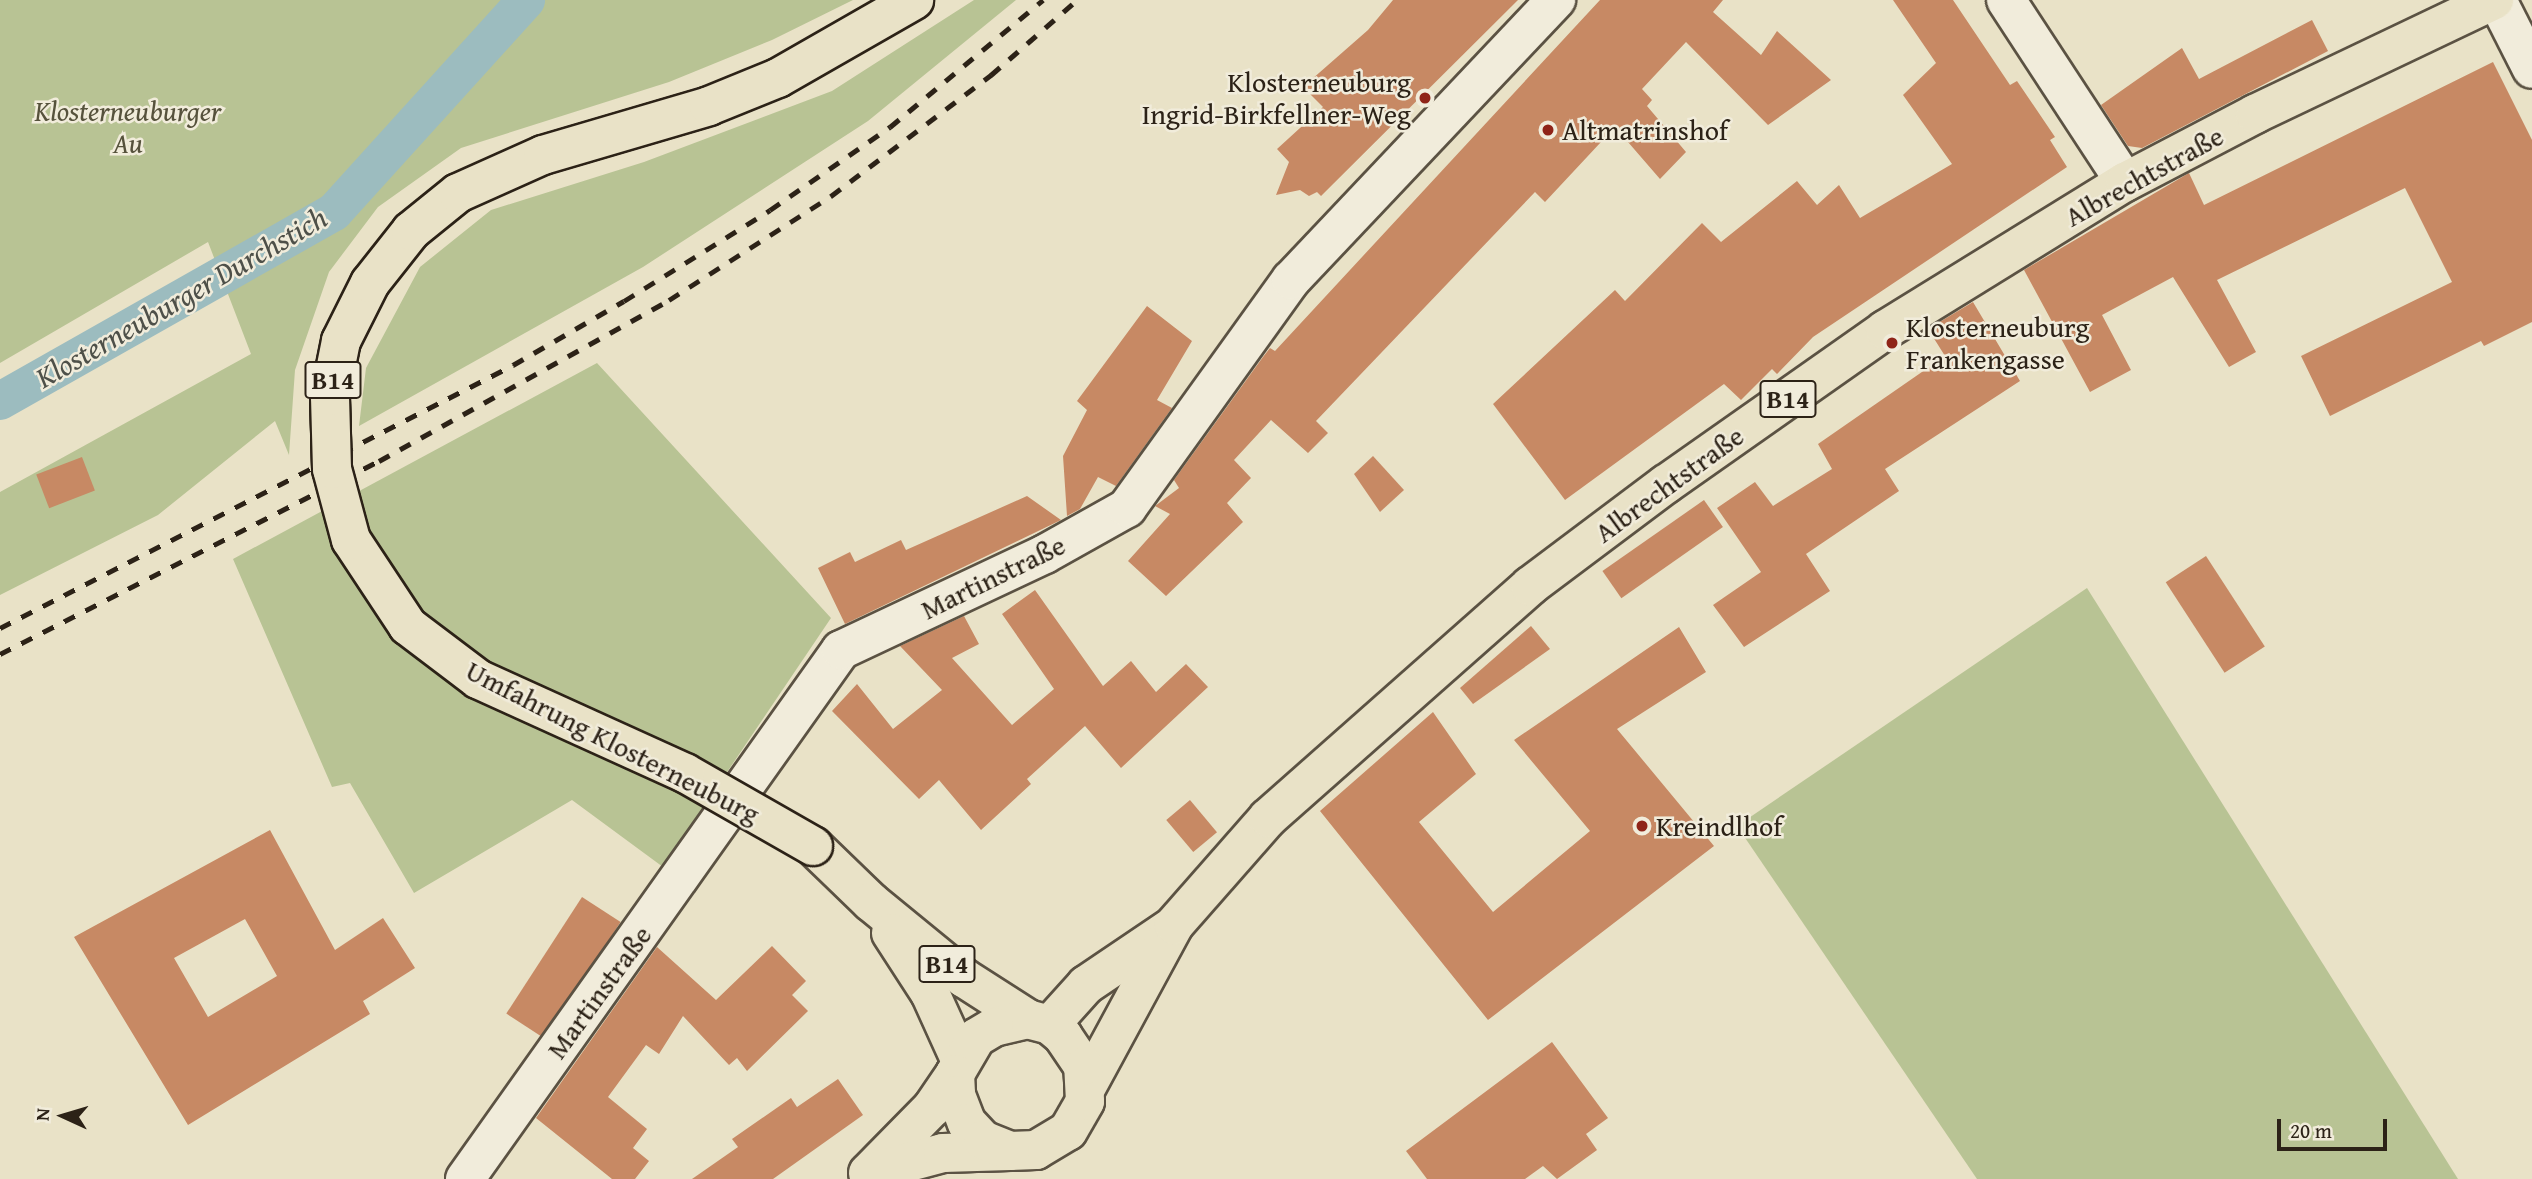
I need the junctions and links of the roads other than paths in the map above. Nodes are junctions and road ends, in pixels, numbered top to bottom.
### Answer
1 (914, 0) edge
2 (1556, 0) edge
3 (2006, 0) edge
4 (2496, 0) edge
5 (2532, 69) edge
6 (2125, 182) junction
7 (871, 902) junction
8 (1174, 925) junction
9 (1039, 1022) junction
10 (958, 1066) junction
11 (1086, 1088) junction
12 (1010, 1151) junction
13 (863, 1176) edge
14 (465, 1179) edge

1 - 7 main road, Umfahrung Klosterneuburg / B14, bridge
2 - 14 street, Martinstraße
3 - 6 street
4 - 5 street
4 - 6 main road, Albrechtstraße / B14
6 - 8 main road, Albrechtstraße / B14
7 - 9 main road, Umfahrung Klosterneuburg / B14
7 - 10 main road, Umfahrung Klosterneuburg / B14
8 - 9 main road, Albrechtstraße / B14
8 - 11 main road, Albrechtstraße / B14
9 - 10 main road
9 - 11 main road, B14
10 - 12 main road, B14
10 - 13 main road
11 - 12 main road, B14
12 - 13 main road

